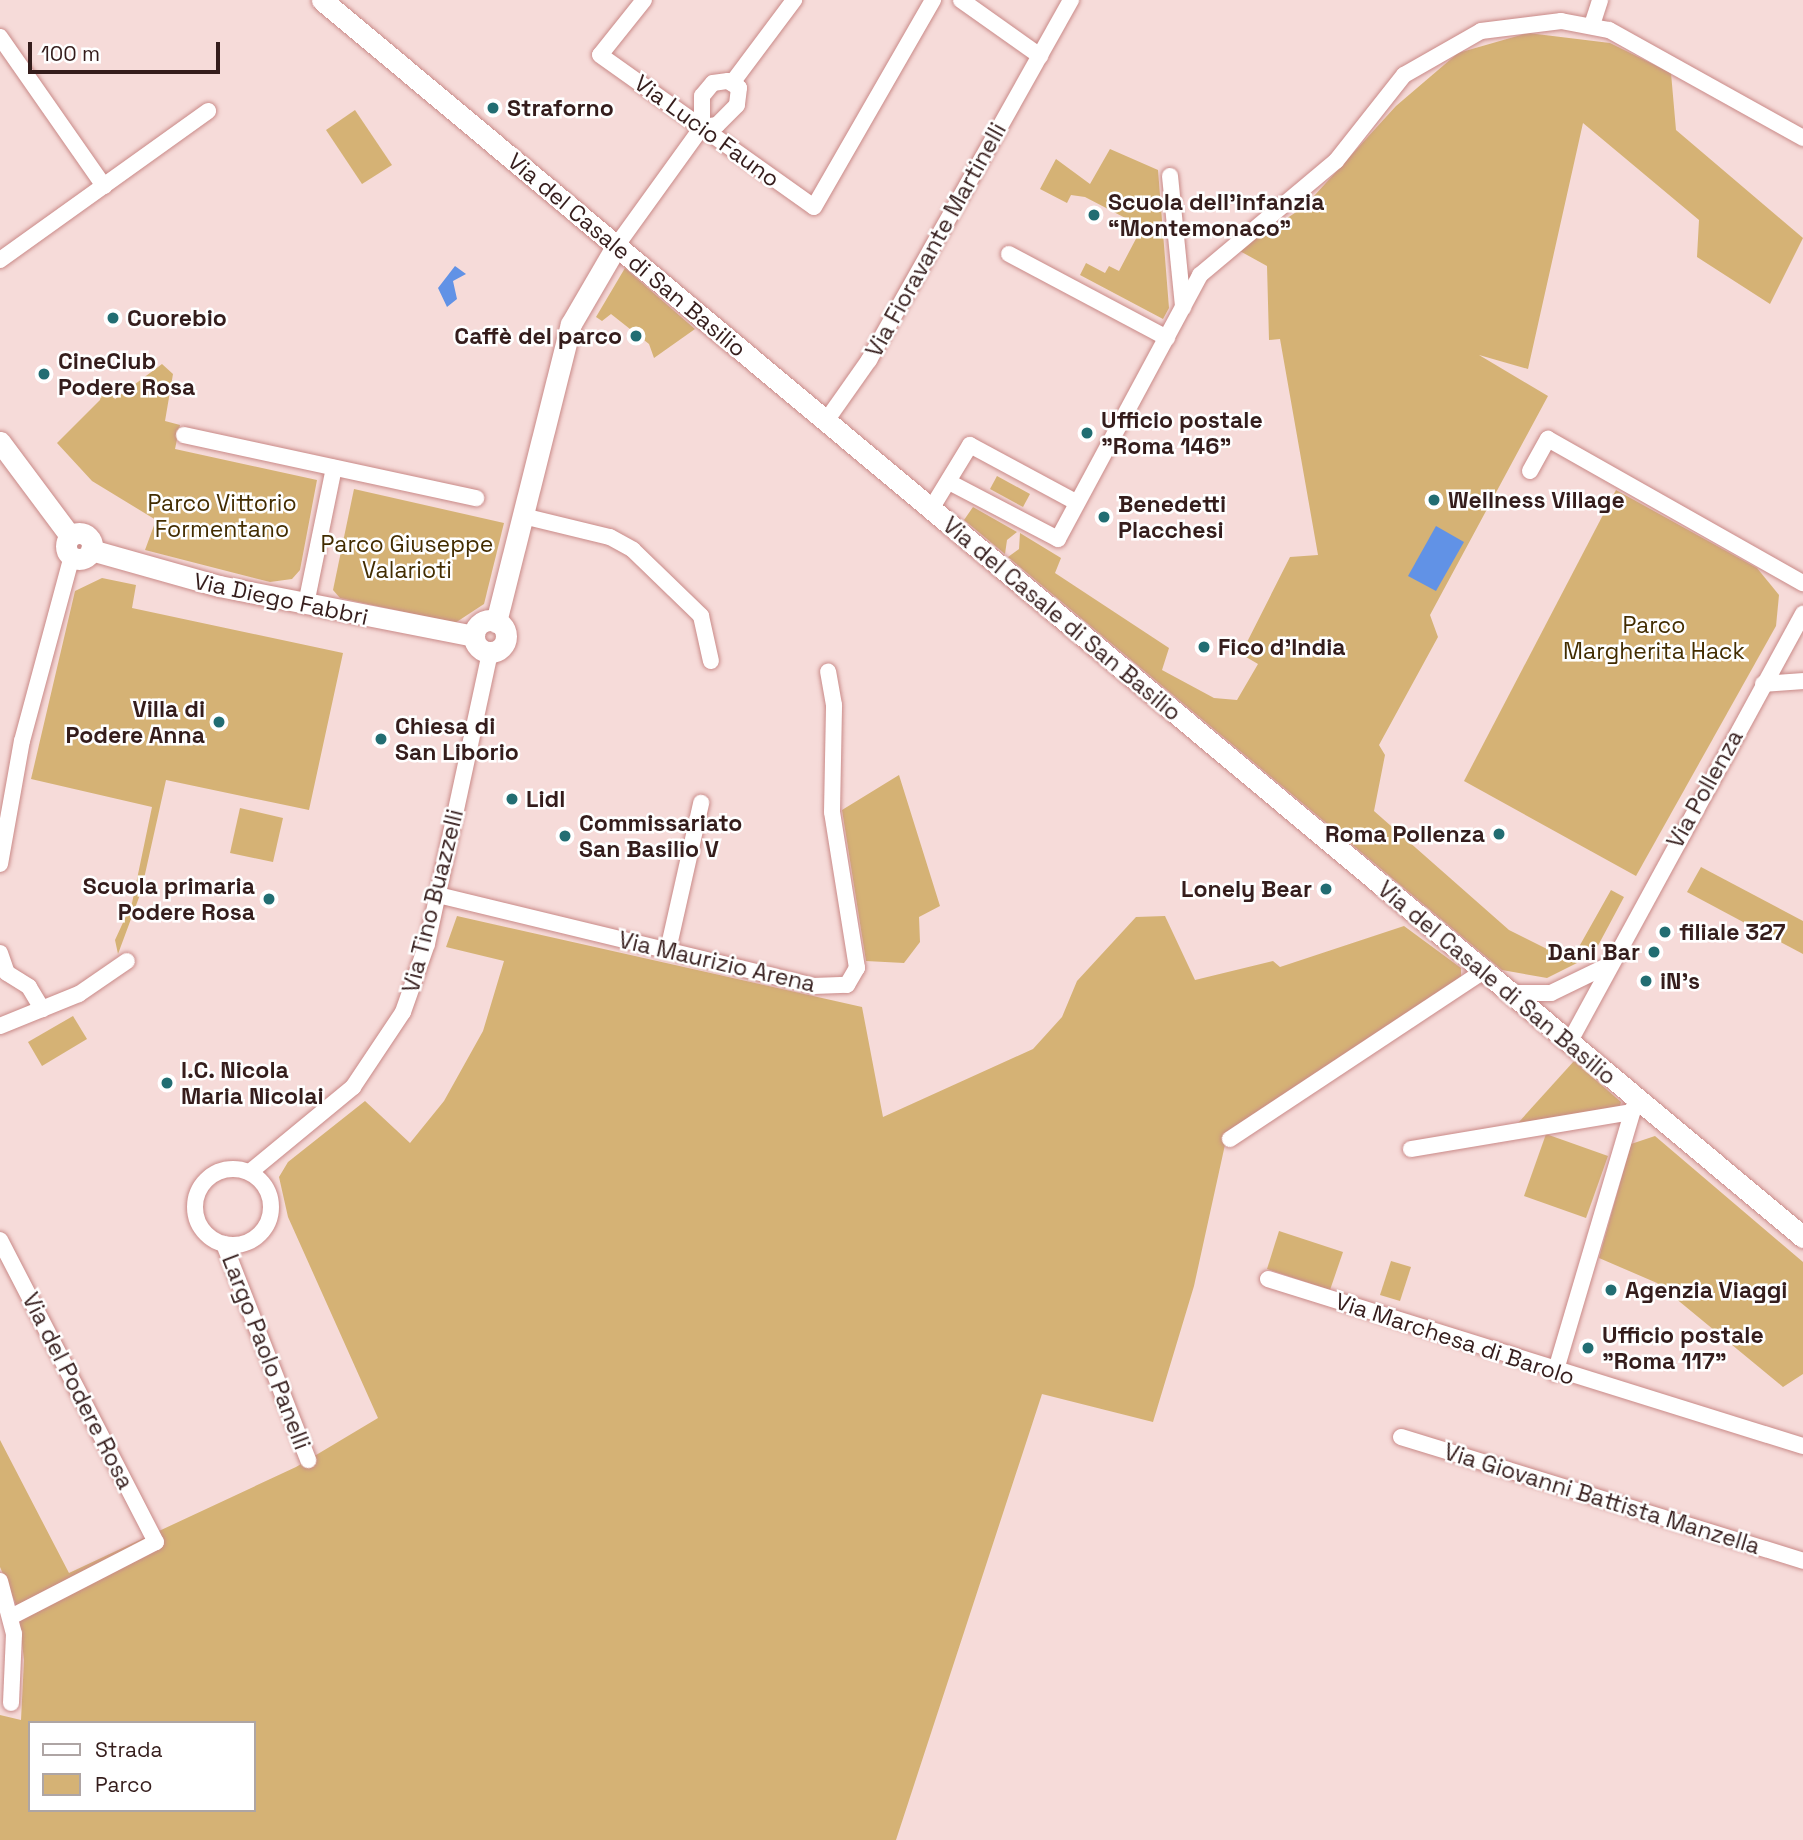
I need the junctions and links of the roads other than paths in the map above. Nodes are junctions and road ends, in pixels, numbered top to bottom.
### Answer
1 (322, 0) edge
2 (643, 0) edge
3 (774, 0) edge
4 (933, 0) edge
5 (961, 0) edge
6 (1071, 0) edge
7 (1600, 0) edge
8 (791, 5) edge
9 (1592, 25) junction
10 (0, 37) edge
11 (1040, 55) junction
12 (732, 83) junction
13 (208, 111) dead end
14 (702, 127) junction
15 (1803, 138) edge
16 (1170, 176) dead end
17 (104, 186) junction
18 (617, 245) junction
19 (1009, 254) dead end
20 (0, 260) edge
21 (1183, 307) junction
22 (1167, 338) junction
23 (826, 421) junction
24 (184, 435) dead end
25 (0, 442) edge
26 (334, 468) junction
27 (1530, 471) dead end
28 (949, 482) junction
29 (476, 498) dead end
30 (1076, 502) junction
31 (931, 509) junction
32 (523, 516) junction
33 (78, 548) junction
34 (1803, 583) edge
35 (306, 604) junction
36 (1803, 614) edge
37 (496, 622) junction
38 (474, 636) junction
39 (1798, 636) edge
40 (491, 652) junction
41 (711, 661) dead end
42 (828, 672) dead end
43 (1803, 681) edge
44 (1763, 684) junction
45 (701, 803) dead end
46 (0, 864) edge
47 (438, 895) junction
48 (668, 950) junction
49 (0, 953) edge
50 (127, 961) dead end
51 (1609, 965) junction
52 (1481, 973) junction
53 (1507, 993) junction
54 (42, 1009) junction
55 (0, 1026) edge
56 (1569, 1043) junction
57 (1640, 1108) junction
58 (1230, 1139) dead end
59 (1411, 1149) dead end
60 (250, 1172) junction
61 (1803, 1237) edge
62 (0, 1240) edge
63 (224, 1244) junction
64 (1268, 1279) dead end
65 (1555, 1373) junction
66 (1401, 1437) dead end
67 (1803, 1446) edge
68 (308, 1460) dead end
69 (1803, 1561) edge
70 (0, 1581) edge
71 (11, 1617) junction
72 (11, 1703) dead end

1 - 18 street, Via del Casale di San Basilio
2 - 14 street, Via Lucio Fauno
3 - 8 street
4 - 14 street, Via Lucio Fauno
5 - 11 street
6 - 11 street, Via Fioravante Martinelli
7 - 9 street
8 - 12 street
9 - 15 street
9 - 21 street
10 - 17 street
11 - 23 street, Via Fioravante Martinelli
12 - 14 street
12 - 14 street
13 - 17 street
14 - 18 street
16 - 21 street
17 - 20 street
18 - 23 street, Via del Casale di San Basilio
18 - 32 street
19 - 22 street
21 - 22 street
22 - 30 street
23 - 31 street, Via del Casale di San Basilio
24 - 26 street
25 - 33 street
26 - 29 street
26 - 35 street
27 - 34 street
28 - 30 street
28 - 30 street
28 - 31 street
31 - 52 street, Via del Casale di San Basilio
32 - 37 street
32 - 41 street
33 - 35 street, Via Diego Fabbri
33 - 46 street
35 - 38 street, Via Diego Fabbri
36 - 39 street, Via Pollenza
37 - 38 street
37 - 40 street
38 - 40 street
39 - 44 street, Via Pollenza
40 - 47 street, Via Tino Buazzelli
42 - 48 street, Via Maurizio Arena
43 - 44 street
44 - 51 street, Via Pollenza
45 - 48 street
47 - 48 street, Via Maurizio Arena
47 - 60 street, Via Tino Buazzelli
49 - 54 street
50 - 54 street
51 - 53 street
51 - 56 street, Via Pollenza
52 - 53 street, Via del Casale di San Basilio
52 - 58 street
53 - 56 street, Via del Casale di San Basilio
54 - 55 street
56 - 57 street, Via del Casale di San Basilio
57 - 59 street
57 - 61 street, Via del Casale di San Basilio
57 - 65 street
60 - 63 street, Largo Paolo Panelli
60 - 63 street, Largo Paolo Panelli
62 - 71 street, Via del Podere Rosa
63 - 68 street, Largo Paolo Panelli
64 - 65 street, Via Marchesa di Barolo
65 - 67 street, Via Marchesa di Barolo
66 - 69 street, Via Giovanni Battista Manzella
70 - 71 street
71 - 72 street

